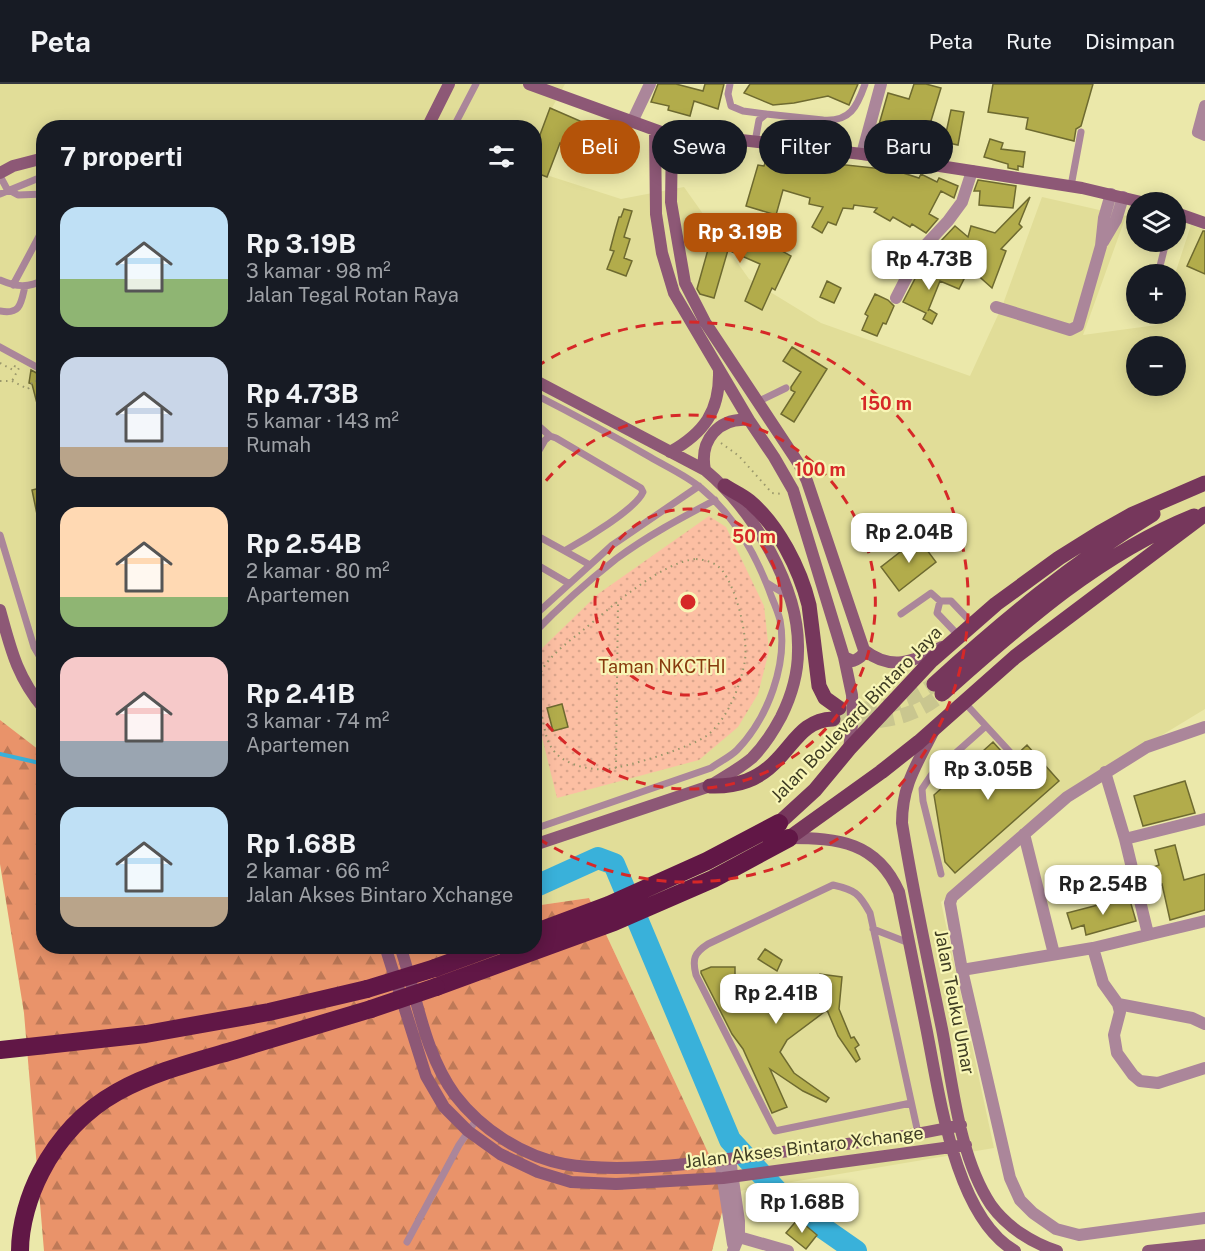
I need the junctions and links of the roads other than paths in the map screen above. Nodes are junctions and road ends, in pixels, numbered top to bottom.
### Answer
1 (449, 84) edge
2 (476, 84) edge
3 (528, 84) edge
4 (650, 84) edge
5 (730, 84) edge
6 (865, 84) edge
7 (881, 84) edge
8 (1205, 106) edge
9 (766, 114) junction
10 (431, 120) edge
11 (457, 120) edge
12 (627, 120) edge
13 (633, 120) edge
14 (823, 120) edge
15 (837, 120) edge
16 (1081, 132) dead end
17 (1205, 135) edge
18 (747, 141) edge
19 (755, 142) junction
20 (759, 142) edge
21 (852, 153) edge
22 (862, 154) junction
23 (36, 160) edge
24 (972, 171) junction
25 (656, 174) edge
26 (671, 174) edge
27 (0, 175) edge
28 (36, 179) edge
29 (1071, 186) junction
30 (3, 192) edge
31 (36, 195) edge
32 (1117, 196) junction
33 (1126, 198) edge
34 (1186, 216) edge
35 (1205, 222) edge
36 (36, 242) edge
37 (0, 280) edge
38 (36, 284) edge
39 (13, 285) junction
40 (25, 286) junction
41 (896, 298) dead end
42 (996, 307) dead end
43 (0, 311) edge
44 (0, 347) edge
45 (731, 362) junction
46 (36, 367) edge
47 (719, 369) junction
48 (542, 384) edge
49 (786, 388) dead end
50 (542, 398) edge
51 (759, 402) junction
52 (749, 420) junction
53 (542, 429) edge
54 (550, 436) junction
55 (542, 445) edge
56 (670, 452) junction
57 (705, 470) junction
58 (699, 486) junction
59 (725, 486) junction
60 (1200, 486) edge
61 (714, 500) junction
62 (1205, 513) edge
63 (0, 536) edge
64 (542, 538) edge
65 (566, 550) junction
66 (590, 565) junction
67 (542, 568) edge
68 (568, 583) junction
69 (767, 583) junction
70 (789, 596) junction
71 (940, 601) junction
72 (542, 608) edge
73 (0, 610) edge
74 (901, 614) dead end
75 (972, 623) junction
76 (542, 625) edge
77 (954, 639) junction
78 (36, 650) edge
79 (864, 650) junction
80 (844, 657) junction
81 (36, 700) edge
82 (964, 702) junction
83 (936, 726) junction
84 (986, 726) junction
85 (1205, 727) edge
86 (849, 749) junction
87 (1010, 752) dead end
88 (1105, 772) junction
89 (710, 786) junction
90 (568, 817) junction
91 (1205, 819) edge
92 (779, 823) joint
93 (542, 826) edge
94 (573, 832) junction
95 (1024, 834) junction
96 (789, 838) junction
97 (1125, 839) junction
98 (542, 842) edge
99 (941, 874) dead end
100 (658, 893) junction
101 (612, 914) junction
102 (1205, 921) edge
103 (873, 929) junction
104 (542, 931) edge
105 (1148, 934) junction
106 (542, 943) edge
107 (909, 943) junction
108 (1094, 948) junction
109 (386, 954) edge
110 (402, 954) edge
111 (473, 954) edge
112 (516, 954) edge
113 (1054, 954) junction
114 (962, 970) junction
115 (1118, 1004) junction
116 (1205, 1024) edge
117 (0, 1050) edge
118 (1205, 1068) edge
119 (911, 1103) junction
120 (477, 1119) junction
121 (961, 1125) junction
122 (947, 1128) junction
123 (468, 1131) junction
124 (918, 1133) junction
125 (966, 1145) junction
126 (951, 1148) junction
127 (729, 1159) junction
128 (732, 1177) junction
129 (1205, 1218) edge
130 (407, 1242) dead end
131 (734, 1242) edge
132 (1205, 1245) edge
133 (20, 1251) edge
134 (788, 1251) edge
135 (1015, 1251) edge
136 (1057, 1251) edge
137 (1149, 1251) edge

1 - 10 main road
2 - 11 lane
3 - 12 main road
4 - 13 street
5 - 9 lane
6 - 15 lane
7 - 22 street
8 - 17 street
9 - 14 lane
9 - 19 lane
16 - 29 lane
18 - 19 main road
19 - 20 main road
21 - 22 main road
22 - 24 main road
23 - 27 main road
24 - 29 main road
24 - 41 street
25 - 47 main road
26 - 45 main road
27 - 30 lane
28 - 30 lane
29 - 32 main road
30 - 31 lane
32 - 33 main road
32 - 42 street
34 - 35 main road
36 - 39 lane
37 - 39 lane
38 - 40 lane
39 - 40 lane
40 - 43 lane
44 - 46 lane
45 - 47 main road
45 - 51 main road
47 - 52 main road
47 - 56 main road
48 - 56 main road
49 - 51 lane
50 - 58 lane
51 - 79 main road
52 - 57 main road
52 - 80 main road
53 - 54 lane
54 - 55 lane
54 - 65 lane
56 - 57 main road
57 - 59 main road
58 - 61 lane
58 - 66 lane
59 - 70 main road
59 - 89 main road
60 - 62 main road
60 - 75 main road, Jalan Boulevard Bintaro Jaya
61 - 69 lane
61 - 76 lane
62 - 82 main road
63 - 78 lane
64 - 65 lane
65 - 66 lane
66 - 68 lane
67 - 68 lane
68 - 72 lane
69 - 70 lane
69 - 90 lane
70 - 89 main road
71 - 74 lane
71 - 75 lane
71 - 77 lane
73 - 81 main road
75 - 77 main road, Jalan Boulevard Bintaro Jaya
77 - 79 main road
77 - 86 main road, Jalan Boulevard Bintaro Jaya
79 - 80 main road
80 - 86 main road
82 - 83 main road
82 - 84 lane
83 - 96 main road
83 - 121 main road, Jalan Teuku Umar
84 - 87 lane
84 - 99 lane
85 - 88 street
86 - 92 main road, Jalan Boulevard Bintaro Jaya
88 - 95 street
88 - 97 street
89 - 94 main road
90 - 93 lane
90 - 94 lane
91 - 97 street
92 - 100 highway
94 - 98 main road
95 - 113 street
95 - 114 street
96 - 100 highway
96 - 107 main road, Jalan Teuku Umar
97 - 105 street
100 - 101 highway
101 - 104 highway
101 - 106 highway, bridge
102 - 105 street
103 - 107 lane
103 - 119 lane
103 - 119 lane
105 - 108 street
107 - 122 main road, Jalan Teuku Umar
108 - 113 street
108 - 115 street
109 - 123 main road, Jalan Akses Bintaro Xchange
110 - 120 main road, Jalan Akses Bintaro Xchange
111 - 117 highway, bridge
112 - 133 highway, bridge
113 - 114 street
114 - 129 street
115 - 116 street
115 - 118 street
119 - 124 lane
120 - 123 lane
120 - 127 main road, Jalan Akses Bintaro Xchange
121 - 122 main road, Jalan Akses Bintaro Xchange
121 - 125 main road, Jalan Teuku Umar
122 - 124 main road, Jalan Akses Bintaro Xchange
122 - 126 main road, Jalan Teuku Umar
123 - 128 main road, Jalan Akses Bintaro Xchange
123 - 130 lane
124 - 127 main road, Jalan Akses Bintaro Xchange
125 - 126 main road, Jalan Akses Bintaro Xchange
125 - 136 main road, Jalan Teuku Umar
126 - 128 main road, Jalan Akses Bintaro Xchange
126 - 135 main road, Jalan Teuku Umar
127 - 128 street
128 - 131 street
131 - 134 street
132 - 137 main road

